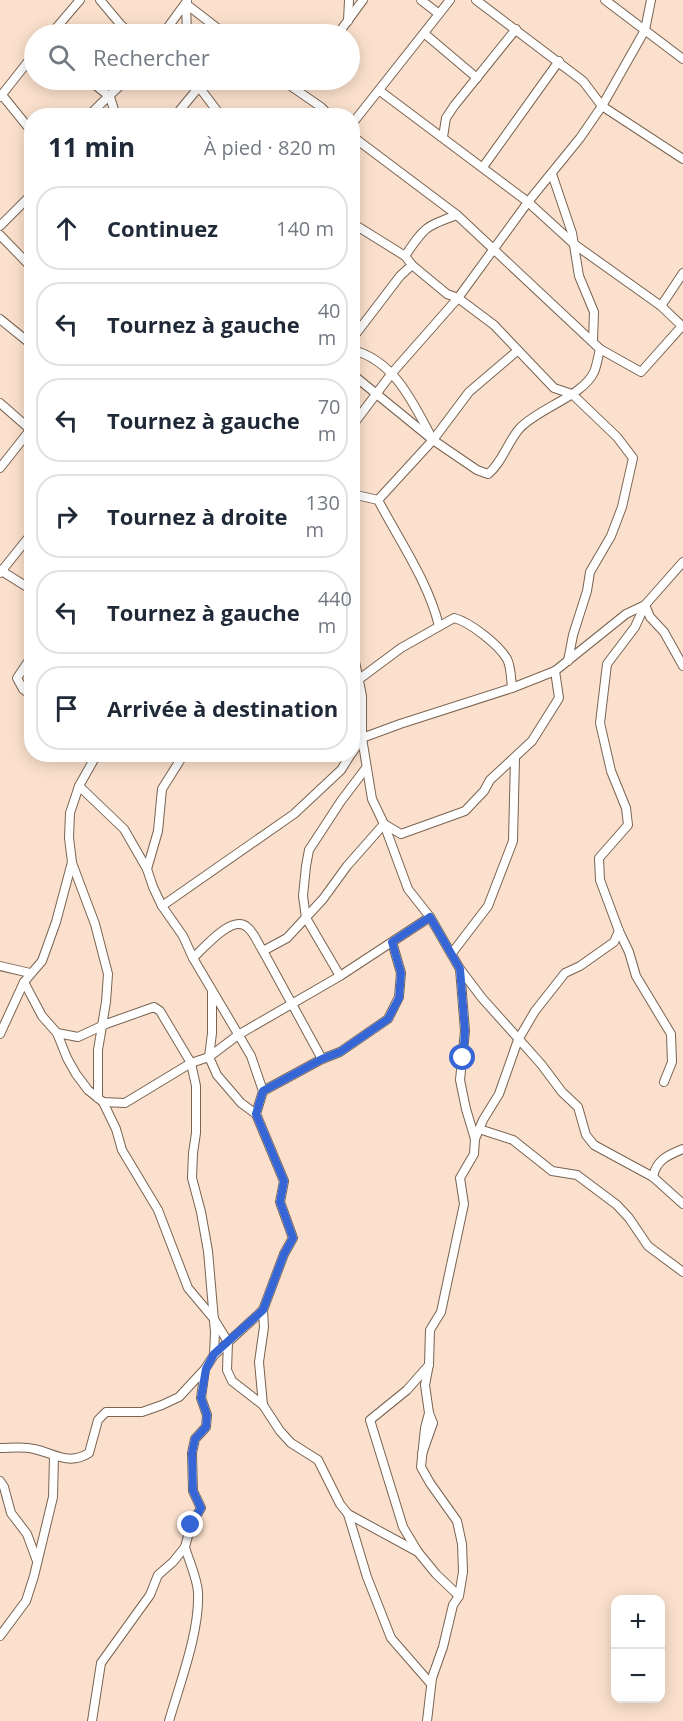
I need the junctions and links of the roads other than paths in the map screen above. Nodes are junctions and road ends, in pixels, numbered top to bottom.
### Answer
1 (80, 0) edge
2 (100, 0) edge
3 (350, 0) edge
4 (363, 0) edge
5 (421, 0) edge
6 (450, 0) edge
7 (476, 0) edge
8 (605, 0) edge
9 (651, 0) edge
10 (187, 2) edge
11 (440, 14) junction
12 (348, 21) junction
13 (60, 24) edge
14 (120, 24) edge
15 (170, 24) edge
16 (188, 24) edge
17 (213, 24) edge
18 (346, 24) edge
19 (516, 29) junction
20 (645, 30) junction
21 (425, 34) junction
22 (683, 59) edge
23 (559, 62) junction
24 (24, 67) edge
25 (477, 78) junction
26 (101, 90) edge
27 (117, 90) edge
28 (197, 90) edge
29 (201, 90) edge
30 (297, 90) edge
31 (380, 91) junction
32 (1, 96) edge
33 (110, 98) junction
34 (602, 106) junction
35 (96, 108) edge
36 (113, 108) edge
37 (182, 108) edge
38 (215, 108) edge
39 (323, 108) edge
40 (360, 115) edge
41 (24, 123) edge
42 (442, 137) junction
43 (360, 142) edge
44 (683, 159) edge
45 (483, 167) junction
46 (552, 174) junction
47 (528, 202) junction
48 (24, 203) edge
49 (20, 207) junction
50 (24, 207) edge
51 (457, 215) junction
52 (0, 226) edge
53 (360, 230) edge
54 (0, 235) edge
55 (573, 244) junction
56 (494, 250) junction
57 (405, 256) junction
58 (24, 260) edge
59 (412, 265) junction
60 (683, 273) edge
61 (458, 298) junction
62 (661, 306) junction
63 (0, 319) edge
64 (682, 327) edge
65 (360, 328) edge
66 (24, 338) edge
67 (593, 341) junction
68 (600, 350) junction
69 (517, 351) junction
70 (360, 352) edge
71 (393, 373) junction
72 (360, 380) edge
73 (572, 394) junction
74 (378, 395) junction
75 (0, 403) edge
76 (360, 416) edge
77 (24, 424) edge
78 (24, 439) edge
79 (433, 440) junction
80 (0, 468) edge
81 (360, 496) edge
82 (378, 500) junction
83 (24, 543) edge
84 (683, 562) edge
85 (0, 572) edge
86 (24, 585) edge
87 (645, 605) junction
88 (439, 626) junction
89 (568, 661) junction
90 (683, 666) edge
91 (24, 667) edge
92 (555, 671) junction
93 (360, 679) edge
94 (360, 688) edge
95 (513, 688) junction
96 (24, 690) edge
97 (362, 738) junction
98 (360, 741) edge
99 (515, 758) junction
100 (92, 762) edge
101 (179, 762) edge
102 (346, 762) edge
103 (366, 768) junction
104 (79, 786) junction
105 (384, 824) junction
106 (72, 862) junction
107 (147, 868) junction
108 (162, 906) junction
109 (430, 917) junction
110 (306, 918) junction
111 (619, 931) junction
112 (392, 942) junction
113 (263, 951) junction
114 (452, 953) junction
115 (193, 958) junction
116 (0, 966) edge
117 (460, 969) junction
118 (30, 973) junction
119 (340, 976) junction
120 (24, 982) junction
121 (212, 989) junction
122 (293, 1005) junction
123 (103, 1026) junction
124 (1, 1028) edge
125 (57, 1033) junction
126 (238, 1035) junction
127 (518, 1040) junction
128 (209, 1057) junction
129 (322, 1059) junction
130 (191, 1064) junction
131 (664, 1082) dead end
132 (263, 1091) junction
133 (100, 1100) junction
134 (256, 1114) junction
135 (479, 1129) junction
136 (475, 1138) junction
137 (683, 1149) edge
138 (653, 1178) junction
139 (683, 1204) edge
140 (683, 1272) edge
141 (263, 1310) junction
142 (214, 1319) junction
143 (228, 1342) junction
144 (214, 1354) junction
145 (429, 1364) junction
146 (206, 1369) junction
147 (263, 1405) junction
148 (0, 1448) edge
149 (54, 1456) junction
150 (0, 1481) edge
151 (348, 1514) junction
152 (185, 1547) junction
153 (418, 1552) junction
154 (37, 1561) junction
155 (459, 1596) junction
156 (0, 1636) edge
157 (431, 1684) junction
158 (92, 1721) edge
159 (169, 1721) edge
160 (427, 1721) edge

1 - 13 street
2 - 14 street
3 - 12 street
4 - 12 street
5 - 11 street
6 - 11 street
7 - 19 street
8 - 20 street
9 - 20 street
10 - 15 street
10 - 16 street
10 - 17 street
11 - 21 street
12 - 18 street
19 - 23 street
19 - 25 street
20 - 22 street
20 - 34 street
21 - 25 street
21 - 31 street
23 - 34 street
23 - 45 street
24 - 32 street
25 - 42 street
26 - 33 street
27 - 33 street
28 - 37 street
29 - 38 street
30 - 39 street
31 - 40 street
31 - 42 street
32 - 41 street
33 - 35 street
33 - 36 street
34 - 44 street
34 - 46 street
42 - 45 street
43 - 51 street
45 - 47 street
46 - 47 street
46 - 55 street
47 - 55 street
47 - 56 street
48 - 49 street
49 - 50 street
49 - 52 street
51 - 56 street
51 - 57 street
53 - 57 street
54 - 58 street
55 - 62 street
55 - 67 street
56 - 61 street
56 - 67 street
57 - 59 street
59 - 61 street
59 - 65 street
60 - 62 street
61 - 69 street
61 - 71 street
62 - 64 street
63 - 66 street
64 - 68 street
67 - 68 street
68 - 73 street
69 - 73 street
69 - 79 street
70 - 71 street
71 - 74 street
71 - 79 street
72 - 74 street
73 - 79 street
73 - 89 street
74 - 76 street
74 - 79 street
75 - 77 street
78 - 80 street
79 - 82 street
81 - 82 street
82 - 88 street
83 - 85 street
84 - 87 street
85 - 86 street
87 - 89 street
87 - 90 street
87 - 111 street
88 - 93 street
88 - 95 street
89 - 92 street
91 - 96 street
92 - 95 street
92 - 99 street
94 - 97 street
95 - 97 street
97 - 98 street
97 - 103 street
99 - 105 street
99 - 114 street
100 - 104 street
101 - 107 street
102 - 108 street
103 - 105 street
103 - 110 street
104 - 106 street
104 - 107 street
105 - 109 street
105 - 110 street
106 - 118 street
106 - 123 street
107 - 108 street
108 - 115 street
109 - 112 street
109 - 114 street
110 - 113 street
110 - 119 street
111 - 127 street
111 - 131 street
112 - 119 street
112 - 129 street
113 - 115 street
113 - 122 street
114 - 117 street
115 - 121 street
116 - 118 street
117 - 127 street
117 - 136 street
118 - 120 street
119 - 122 street
120 - 124 street
120 - 125 street
121 - 126 street
121 - 128 street
122 - 126 street
122 - 129 street
123 - 125 street
123 - 130 street
123 - 133 street
125 - 133 street
126 - 128 street
126 - 132 street
127 - 135 street
127 - 138 street
128 - 130 street
128 - 134 street
129 - 132 street
130 - 133 street
130 - 142 street
132 - 134 street
133 - 142 street
134 - 141 street
135 - 136 street
135 - 140 street
136 - 145 street
137 - 138 street
138 - 139 street
141 - 143 street
141 - 147 street
142 - 143 street
142 - 144 street
143 - 144 street
143 - 147 street
144 - 146 street
145 - 153 street
145 - 155 street
146 - 149 street
146 - 152 street
147 - 151 street
148 - 149 street
149 - 154 street
150 - 154 street
151 - 153 street
151 - 157 street
152 - 158 street
152 - 159 street
153 - 155 street
154 - 156 street
155 - 157 street
157 - 160 street

